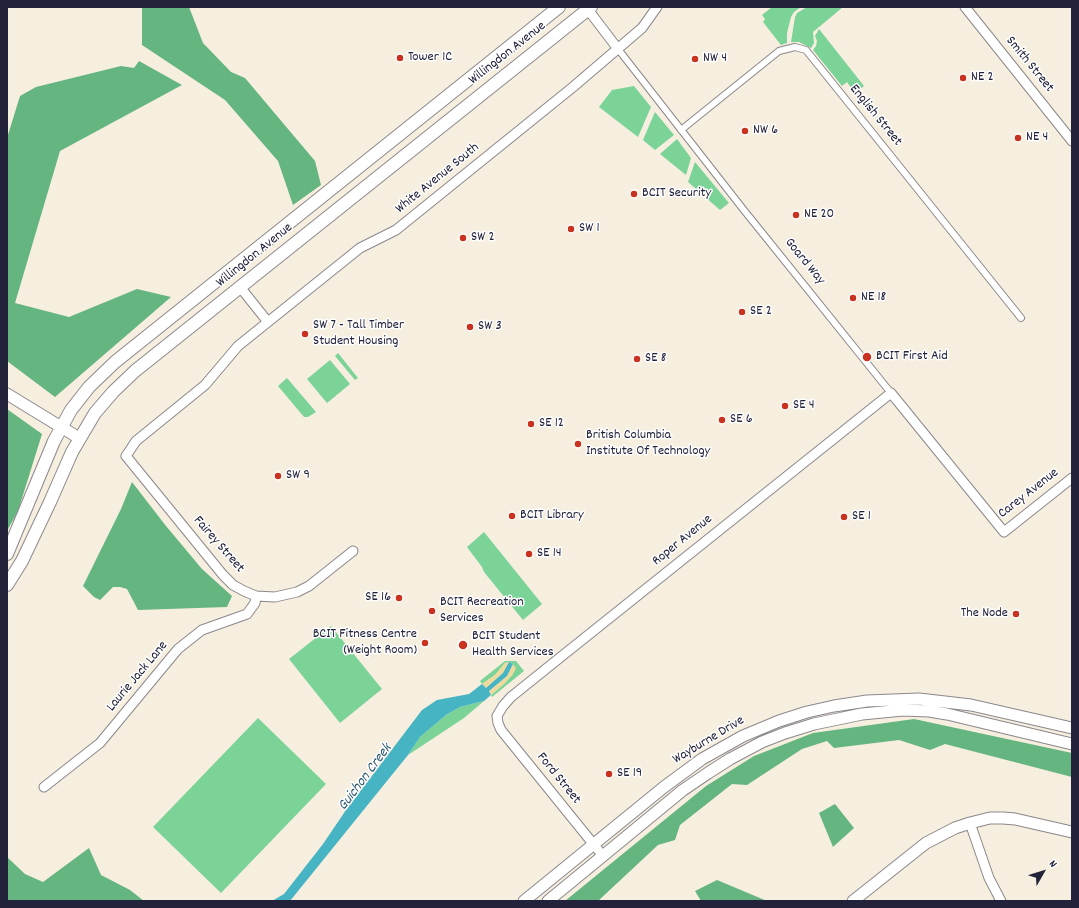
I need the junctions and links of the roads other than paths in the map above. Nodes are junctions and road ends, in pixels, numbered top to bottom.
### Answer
1 (559, 7) edge
2 (657, 7) edge
3 (964, 7) edge
4 (588, 8) edge
5 (618, 49) junction
6 (681, 130) junction
7 (1072, 141) edge
8 (240, 287) junction
9 (1021, 318) dead end
10 (268, 322) junction
11 (891, 393) junction
12 (9, 394) edge
13 (62, 427) junction
14 (80, 438) junction
15 (126, 456) joint
16 (1072, 478) edge
17 (1004, 532) joint
18 (353, 551) dead end
19 (7, 554) edge
20 (7, 585) edge
21 (256, 596) junction
22 (949, 702) junction
23 (948, 714) junction
24 (497, 716) joint
25 (1072, 728) edge
26 (1072, 744) edge
27 (44, 787) dead end
28 (970, 823) junction
29 (1070, 834) edge
30 (593, 844) junction
31 (603, 856) junction
32 (524, 901) edge
33 (548, 901) edge
34 (853, 901) edge
35 (1001, 901) edge

1 - 13 main road, Willingdon Avenue
2 - 5 street, White Avenue South
3 - 7 street, Smith Street
4 - 5 street, Goard Way
4 - 8 main road, Willingdon Avenue
5 - 6 street, Goard Way
5 - 10 street, White Avenue South
6 - 9 street, English Street
6 - 11 street, Goard Way
8 - 10 street
8 - 14 main road, Willingdon Avenue
10 - 15 street, White Avenue South
11 - 17 street, Goard Way
11 - 24 street, Roper Avenue
12 - 13 street
13 - 14 street
13 - 19 main road, Willingdon Avenue
14 - 20 main road, Willingdon Avenue
15 - 21 street, Fairey Street
16 - 17 street, Carey Avenue
18 - 21 street, Fairey Street
21 - 27 street, Laurie Jack Lane
22 - 23 street
22 - 25 street, Wayburne Drive
22 - 30 street, Wayburne Drive
23 - 26 street, Wayburne Drive
23 - 31 street, Wayburne Drive
24 - 30 street, Ford Street
28 - 29 street
28 - 34 street
28 - 35 street
30 - 31 street, Ford Street
30 - 32 street, Wayburne Drive
31 - 33 street, Wayburne Drive

